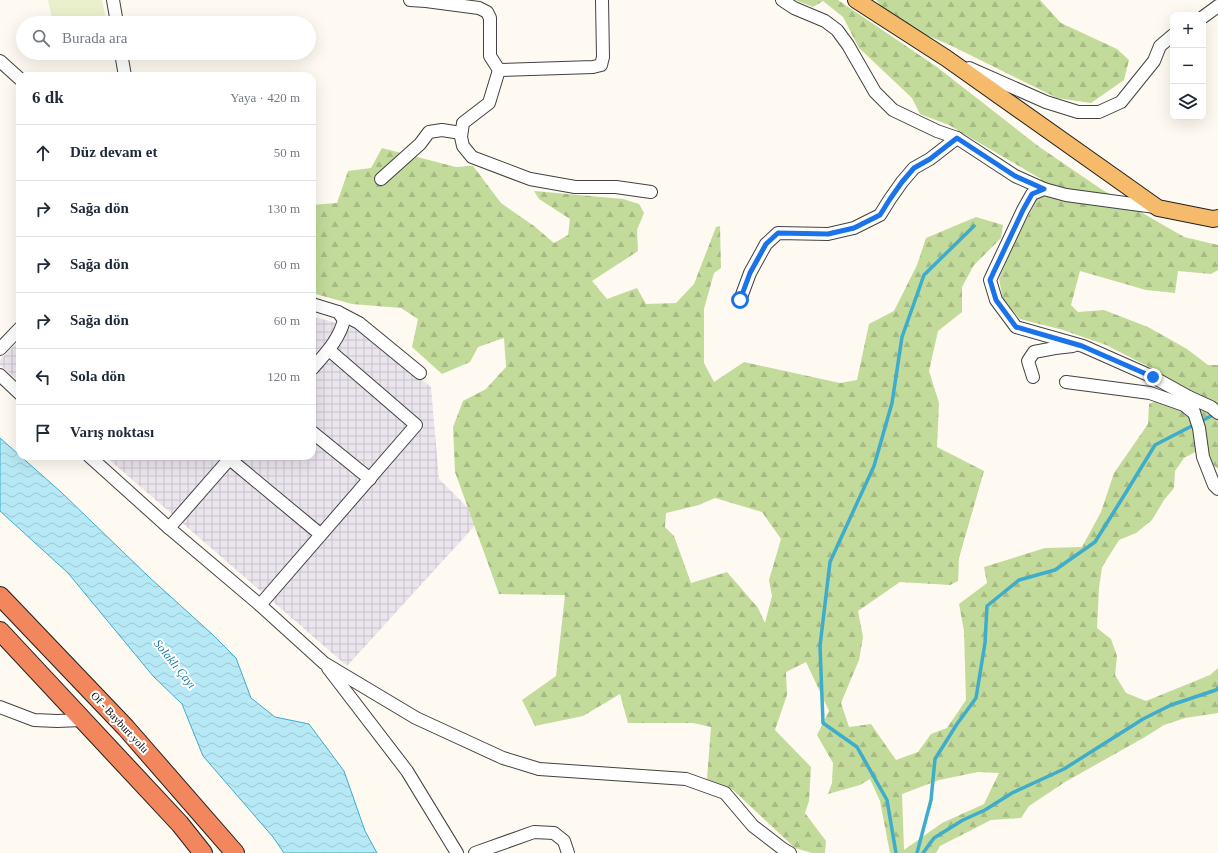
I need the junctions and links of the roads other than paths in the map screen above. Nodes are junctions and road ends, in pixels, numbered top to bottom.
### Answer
1 (113, 0) edge
2 (410, 0) edge
3 (602, 0) edge
4 (782, 0) edge
5 (856, 0) edge
6 (1218, 6) edge
7 (1206, 15) edge
8 (116, 16) edge
9 (1170, 38) edge
10 (946, 58) junction
11 (122, 60) edge
12 (0, 62) edge
13 (499, 70) junction
14 (124, 72) edge
15 (16, 76) edge
16 (461, 134) junction
17 (957, 138) junction
18 (381, 179) dead end
19 (1044, 189) junction
20 (651, 192) dead end
21 (1158, 208) junction
22 (1218, 218) edge
23 (740, 300) dead end
24 (316, 305) edge
25 (338, 312) junction
26 (16, 332) edge
27 (1082, 346) junction
28 (0, 349) edge
29 (329, 350) junction
30 (316, 365) edge
31 (420, 373) dead end
32 (0, 376) edge
33 (1033, 377) dead end
34 (1066, 382) dead end
35 (16, 390) edge
36 (1189, 397) junction
37 (1194, 413) junction
38 (1218, 413) edge
39 (316, 435) edge
40 (93, 460) edge
41 (226, 460) edge
42 (233, 460) edge
43 (370, 479) junction
44 (1217, 487) edge
45 (169, 528) junction
46 (320, 534) junction
47 (0, 596) edge
48 (260, 605) junction
49 (0, 632) edge
50 (324, 663) junction
51 (0, 706) edge
52 (82, 720) junction
53 (203, 853) edge
54 (235, 853) edge
55 (457, 853) edge
56 (475, 853) edge
57 (568, 853) edge
58 (790, 853) edge

1 - 8 street
2 - 13 street
3 - 13 street
4 - 17 street
5 - 10 main road
6 - 7 street
9 - 10 street
10 - 21 main road
11 - 14 street
12 - 15 street
13 - 16 street
16 - 18 street
16 - 20 street
17 - 19 street
17 - 23 street
19 - 21 street
19 - 27 street
21 - 22 main road
24 - 25 street
25 - 29 street
25 - 31 street
26 - 28 street
27 - 33 street
27 - 36 street
29 - 30 street
29 - 43 street
32 - 35 street
34 - 37 street
36 - 37 street
36 - 38 street
37 - 44 street
39 - 43 street
40 - 45 street
41 - 45 street
42 - 46 street
43 - 46 street
45 - 48 street
46 - 48 street
47 - 54 highway, Of - Bayburt yolu
48 - 50 street
49 - 52 highway
50 - 55 street
50 - 58 street
51 - 52 street
52 - 53 highway
56 - 57 street

